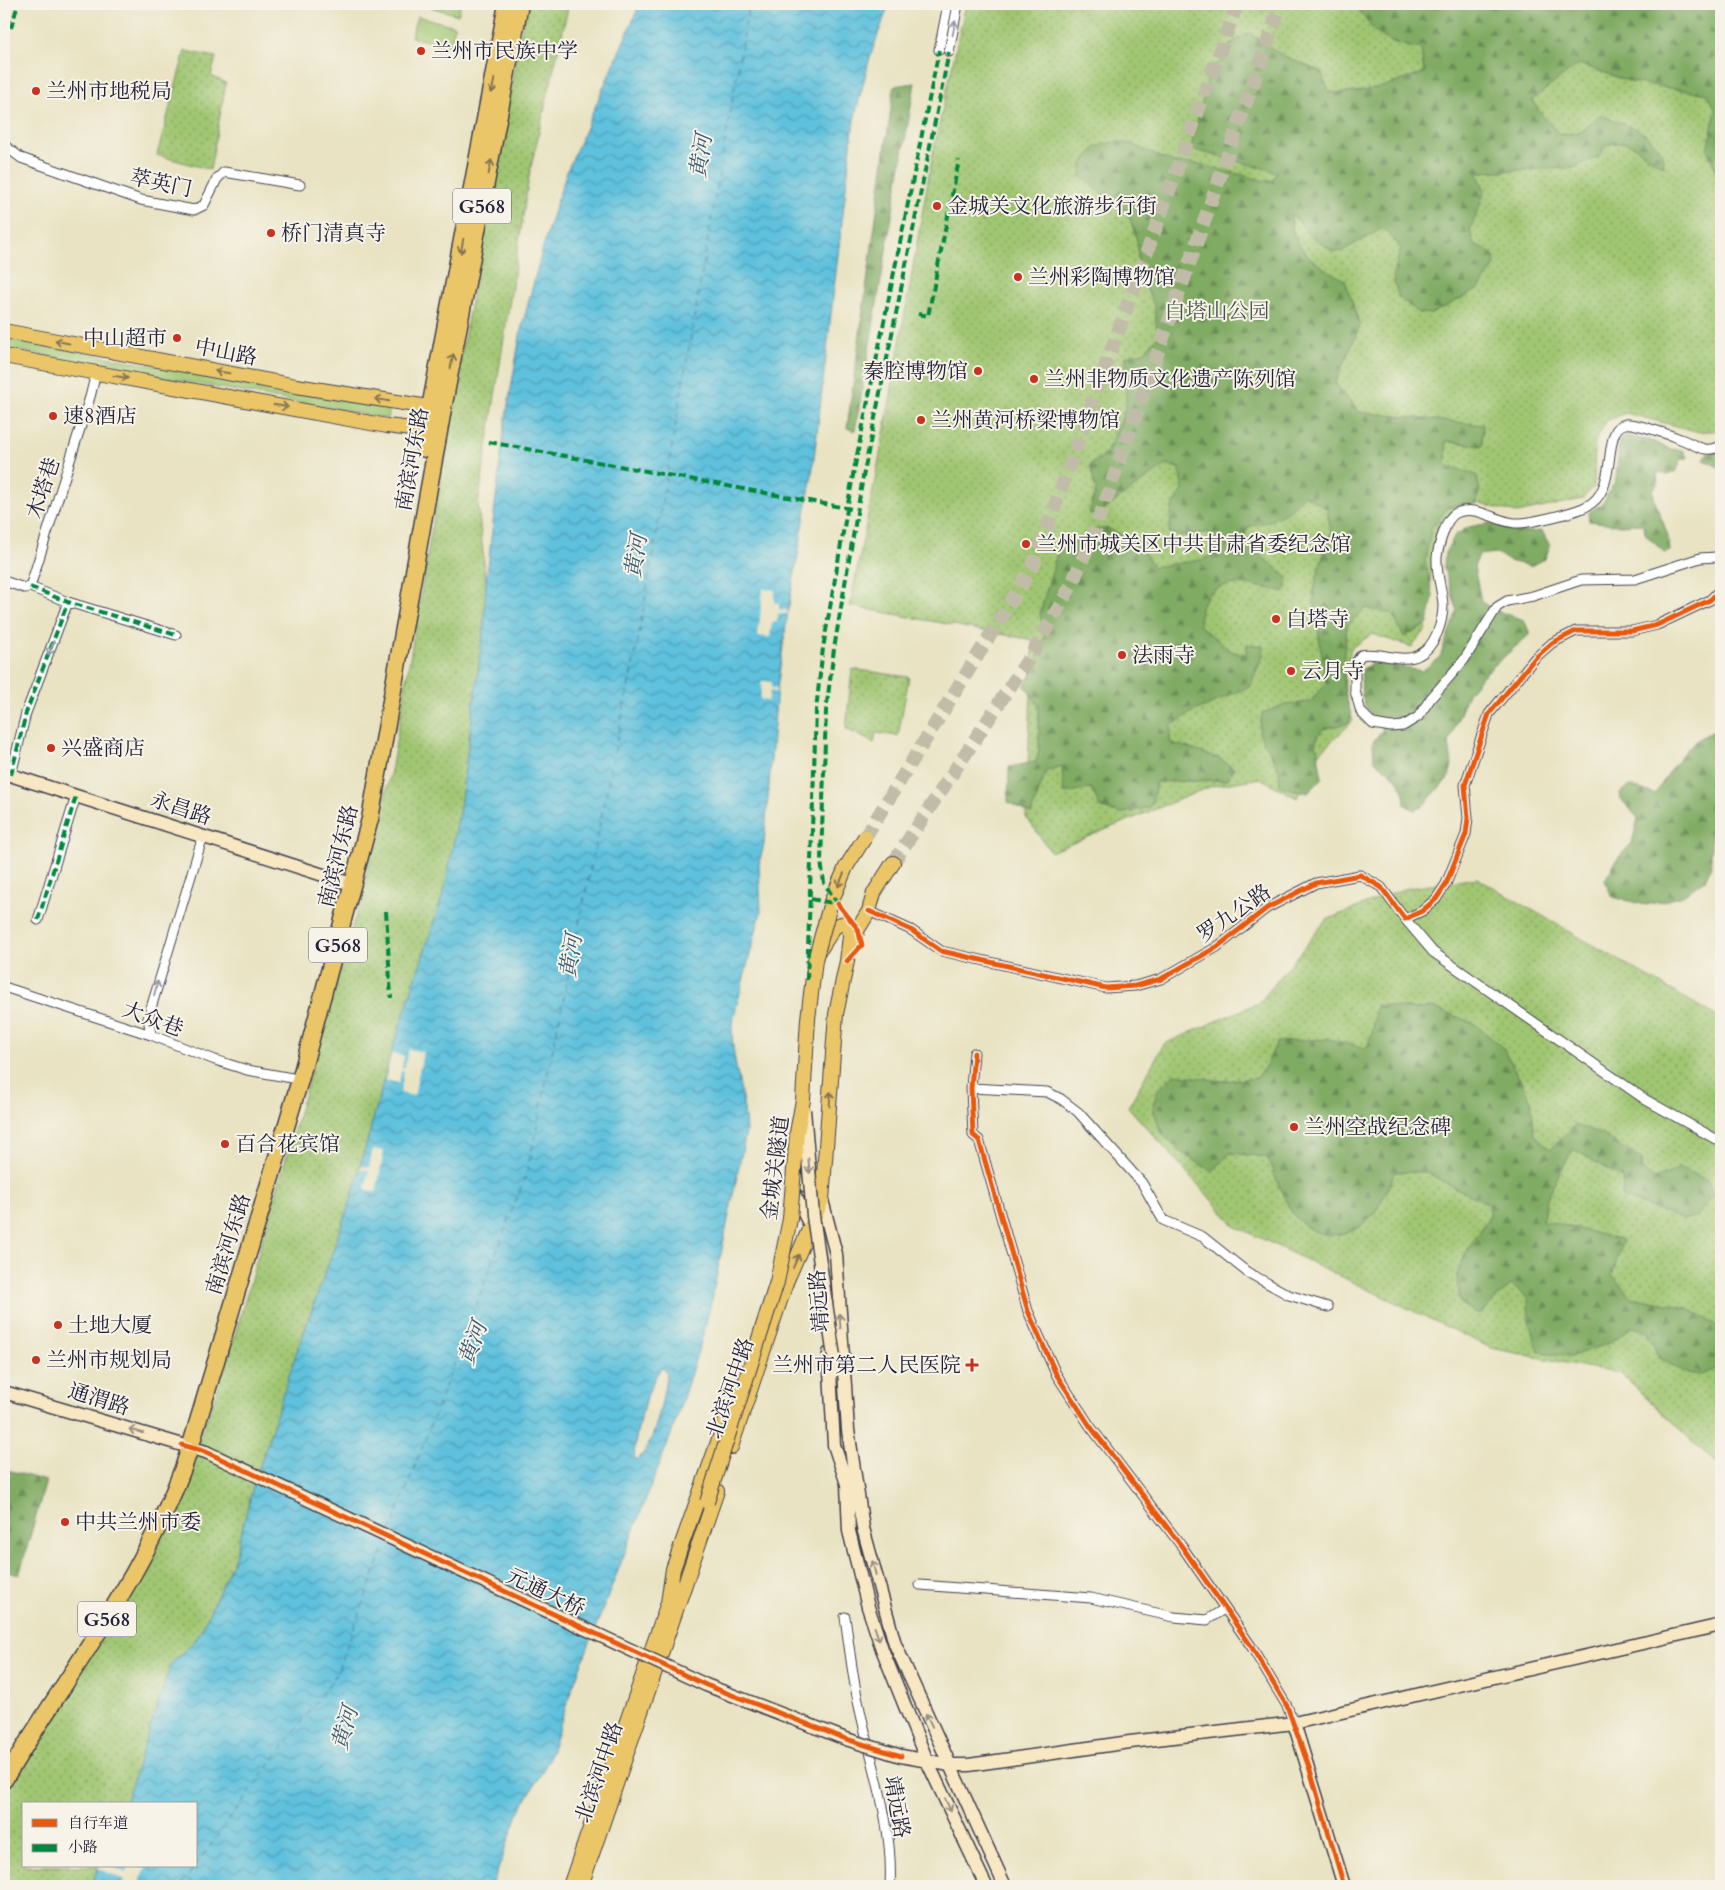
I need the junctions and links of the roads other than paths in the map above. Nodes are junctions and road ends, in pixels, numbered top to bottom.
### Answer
1 (507, 4) edge
2 (520, 4) edge
3 (948, 4) edge
4 (958, 4) edge
5 (939, 50) dead end
6 (949, 52) dead end
7 (4, 145) edge
8 (300, 185) dead end
9 (4, 331) edge
10 (4, 356) edge
11 (96, 373) junction
12 (436, 408) junction
13 (433, 432) junction
14 (1721, 446) edge
15 (1721, 560) edge
16 (4, 581) edge
17 (30, 587) junction
18 (1721, 589) edge
19 (68, 602) junction
20 (176, 635) dead end
21 (7, 774) edge
22 (76, 796) junction
23 (203, 836) junction
24 (865, 837) tunnel mouth
25 (893, 863) tunnel mouth
26 (346, 882) junction
27 (869, 911) junction
28 (1405, 919) junction
29 (38, 920) dead end
30 (847, 961) junction
31 (4, 987) edge
32 (151, 1035) junction
33 (974, 1053) dead end
34 (292, 1078) junction
35 (971, 1088) junction
36 (803, 1100) junction
37 (1721, 1142) edge
38 (796, 1178) junction
39 (794, 1194) junction
40 (822, 1200) junction
41 (811, 1227) junction
42 (1328, 1307) dead end
43 (4, 1392) edge
44 (193, 1448) junction
45 (847, 1484) junction
46 (920, 1585) dead end
47 (668, 1603) junction
48 (1224, 1609) junction
49 (844, 1617) dead end
50 (1721, 1625) edge
51 (1294, 1723) junction
52 (927, 1761) junction
53 (4, 1764) edge
54 (950, 1765) junction
55 (4, 1780) edge
56 (570, 1886) edge
57 (581, 1886) edge
58 (890, 1886) edge
59 (986, 1886) edge
60 (1005, 1886) edge
61 (1344, 1886) edge

1 -> 12 highway, 南滨河东路 / G568
12 -> 2 highway, 南滨河东路 / G568
3 - 5 street
6 -> 4 street
7 - 8 street, 萃英门
12 -> 9 main road, 中山路
10 - 11 main road, 中山路
11 -> 13 main road, 中山路
11 - 17 street, 木塔巷
12 - 13 highway, 南滨河东路 / G568
13 - 26 highway, 南滨河东路 / G568
13 - 44 highway, 南滨河东路 / G568
14 - 15 street
16 - 17 street
17 - 19 street
18 - 28 street
19 - 20 street
19 -> 21 street
21 - 22 main road, 永昌路
22 - 23 main road, 永昌路
22 - 29 street
23 - 26 main road, 永昌路
32 -> 23 street
24 -> 36 main road, 金城关隧道, bridge
25 - 27 main road
26 - 34 highway, 南滨河东路 / G568
27 - 28 street, 罗九公路
27 - 30 main road
28 - 37 street, 罗九公路
30 - 38 main road
40 -> 30 main road, 北滨河中路
31 - 32 street, 大众巷
32 - 34 street, 大众巷
33 - 35 street
34 - 44 highway, 南滨河东路 / G568
35 - 42 street
35 - 48 street
36 -> 45 main road, bridge
36 - 47 main road, 金城关隧道, bridge
38 - 39 main road
38 - 40 main road
39 - 41 main road, 靖远路
39 - 47 main road
40 - 41 main road, 北滨河中路
54 -> 40 main road, 靖远路
41 - 45 main road, 靖远路
57 -> 41 main road, 北滨河中路
44 -> 43 main road, 通渭路
44 - 52 main road, 元通大桥, bridge
44 - 53 highway, 南滨河东路 / G568
44 - 55 highway, 南滨河东路 / G568
45 -> 52 main road, 靖远路
46 - 48 street
47 - 56 main road, 北滨河中路
48 - 51 street
49 - 58 street, 靖远路
50 - 51 main road, 元通大桥
51 - 54 main road, 元通大桥
51 - 61 main road
52 - 54 main road, 元通大桥
52 -> 59 main road, 靖远路
54 - 60 main road, 靖远路

